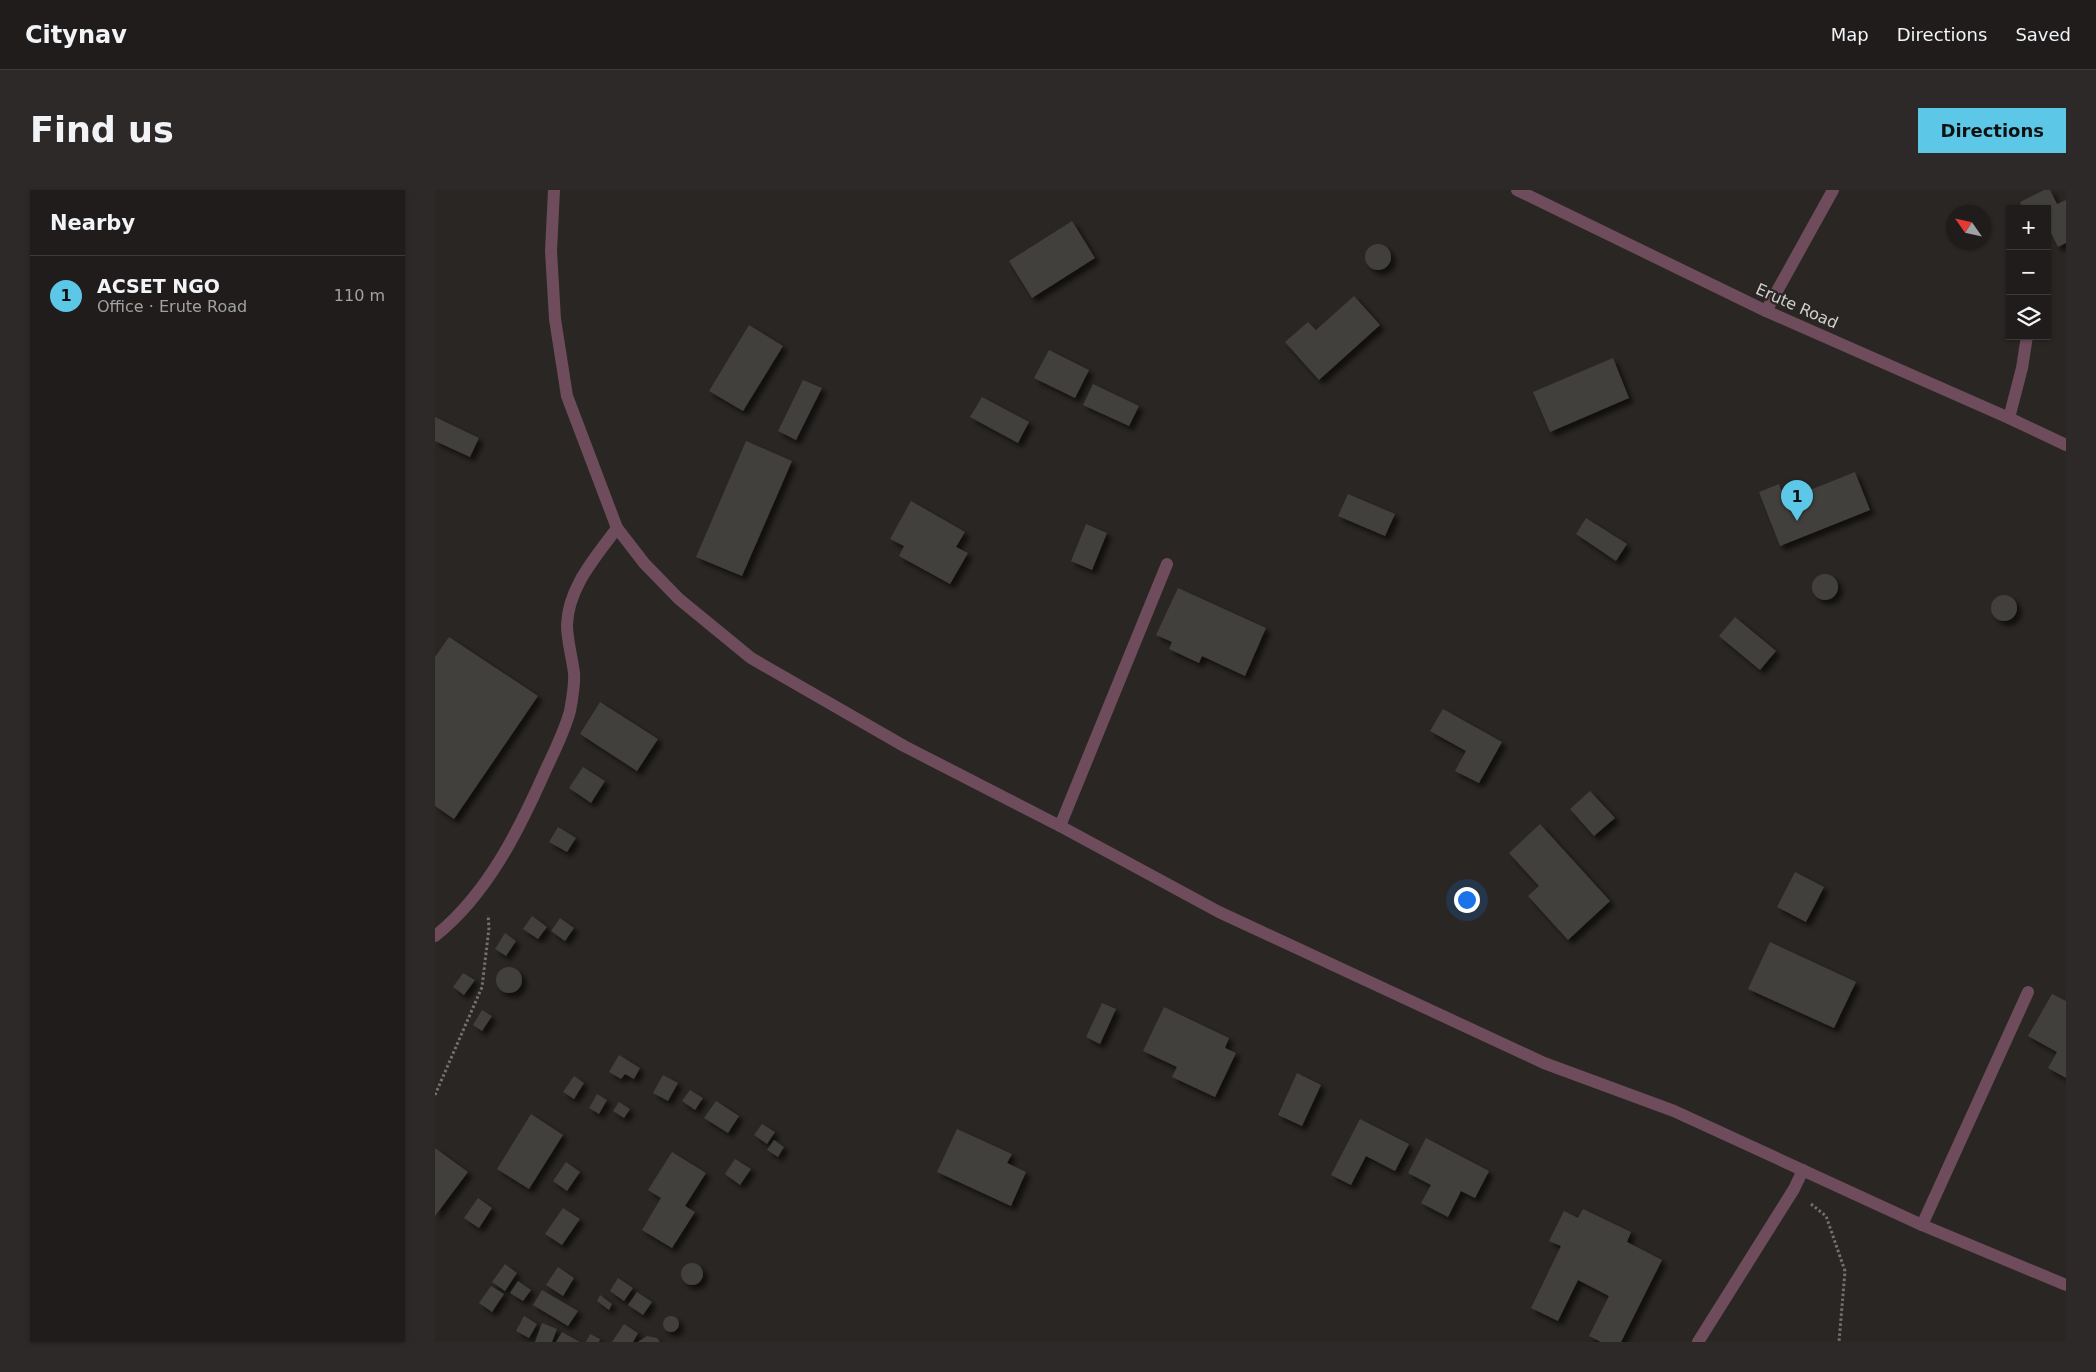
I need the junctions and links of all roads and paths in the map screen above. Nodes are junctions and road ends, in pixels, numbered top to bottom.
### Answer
1 (554, 190) edge
2 (1517, 190) edge
3 (1833, 190) edge
4 (1766, 311) junction
5 (2026, 340) edge
6 (2009, 418) junction
7 (2066, 445) edge
8 (617, 528) junction
9 (1167, 564) dead end
10 (1059, 826) junction
11 (486, 881) junction
12 (435, 936) edge
13 (2028, 992) dead end
14 (435, 1095) edge
15 (1803, 1170) junction
16 (1794, 1189) junction
17 (1922, 1225) junction
18 (2066, 1285) edge
19 (1698, 1342) edge
20 (1839, 1342) edge

1 - 8 street
2 - 4 street, Erute Road
3 - 4 street
4 - 6 street, Erute Road
5 - 6 street
6 - 7 street, Erute Road
8 - 10 street
8 - 11 street
9 - 10 street
10 - 15 street
11 - 12 street
11 - 14 path
13 - 17 street
15 - 16 street
15 - 17 street
16 - 19 street
16 - 20 path
17 - 18 street

